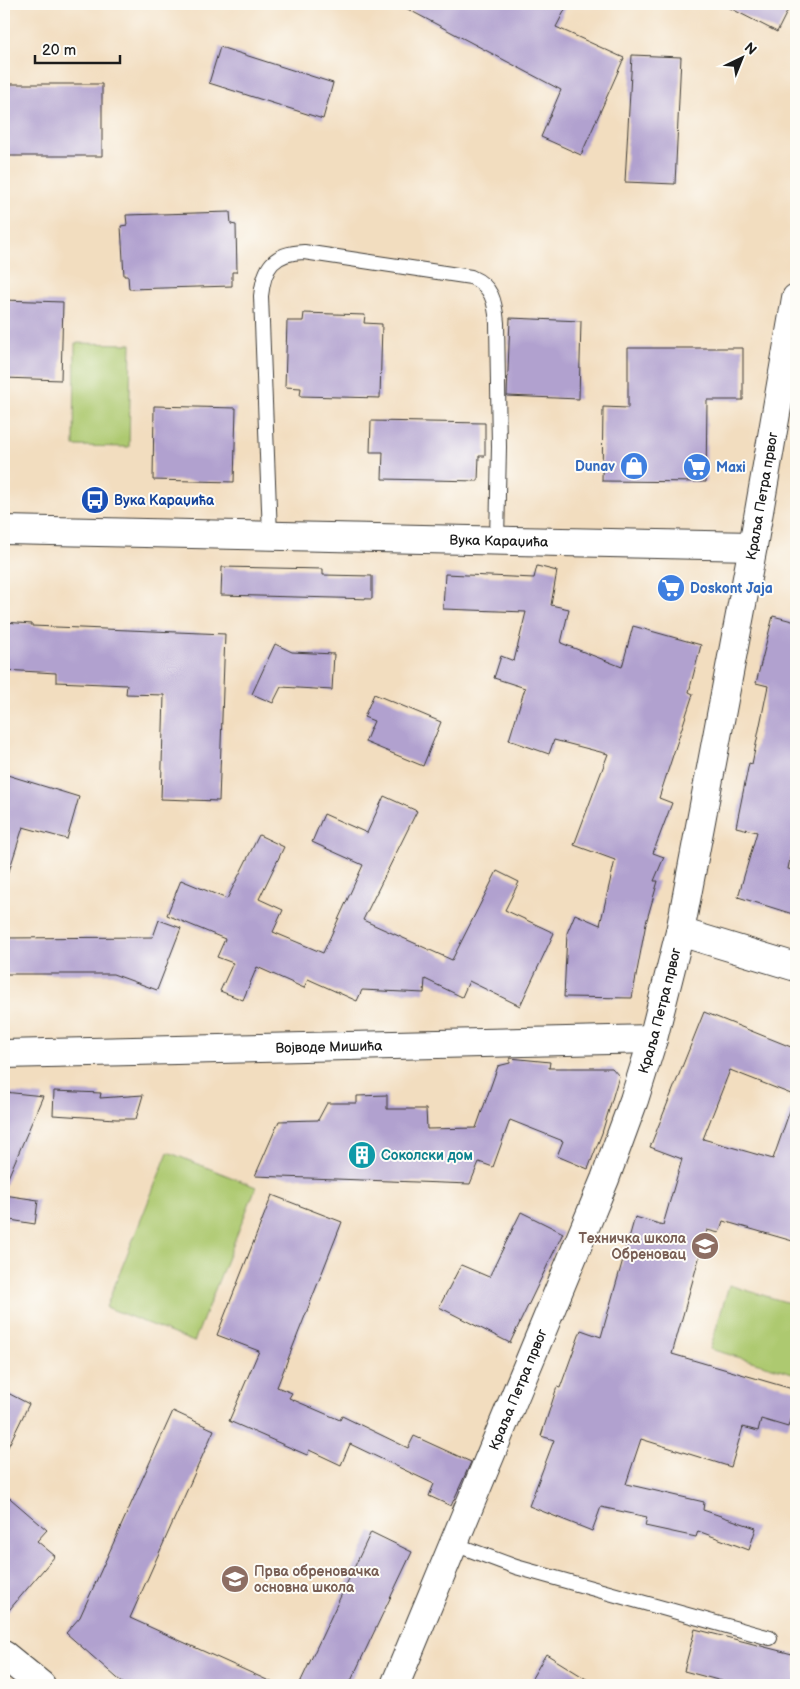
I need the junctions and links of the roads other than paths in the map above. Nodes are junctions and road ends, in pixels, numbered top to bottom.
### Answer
1 (796, 298) edge
2 (4, 530) edge
3 (270, 535) junction
4 (497, 540) junction
5 (753, 546) junction
6 (680, 932) junction
7 (796, 967) edge
8 (654, 1039) junction
9 (4, 1054) edge
10 (454, 1544) junction
11 (770, 1638) dead end
12 (4, 1655) edge
13 (41, 1685) edge
14 (395, 1685) edge

1 - 5 street, Краља Петра првог
2 - 3 street, Вука Караџића
3 - 4 street, Вука Караџића
3 - 4 lane
4 - 5 street, Вука Караџића
5 - 6 street, Краља Петра првог
6 - 7 street
6 - 8 street, Краља Петра првог
8 - 9 street, Војводе Мишића
8 - 10 street, Краља Петра првог
10 - 11 lane
10 - 14 street, Краља Петра првог
12 - 13 street

